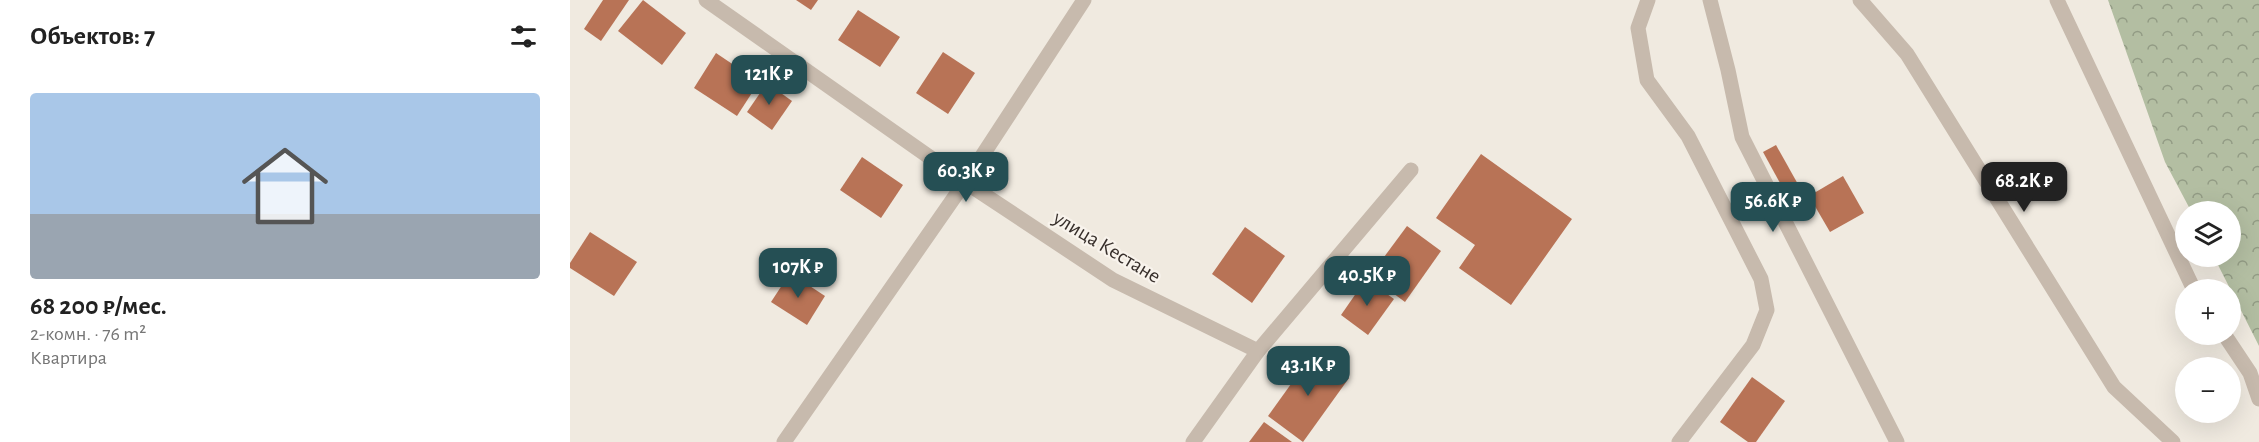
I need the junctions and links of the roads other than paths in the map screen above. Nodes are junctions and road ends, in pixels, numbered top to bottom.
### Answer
1 (706, 0) edge
2 (1084, 0) edge
3 (1648, 0) edge
4 (1710, 0) edge
5 (1860, 0) edge
6 (2057, 0) edge
7 (1411, 170) dead end
8 (964, 182) junction
9 (2189, 279) edge
10 (2231, 345) edge
11 (1258, 351) junction
12 (2259, 399) edge
13 (784, 442) edge
14 (1193, 442) edge
15 (1679, 442) edge
16 (1898, 442) edge
17 (2173, 442) edge

1 - 8 street, улица Кестане
2 - 8 street
3 - 15 street
4 - 16 street
5 - 17 street
6 - 9 street
7 - 11 street
8 - 11 street, улица Кестане
8 - 13 street
10 - 12 street
11 - 14 street

